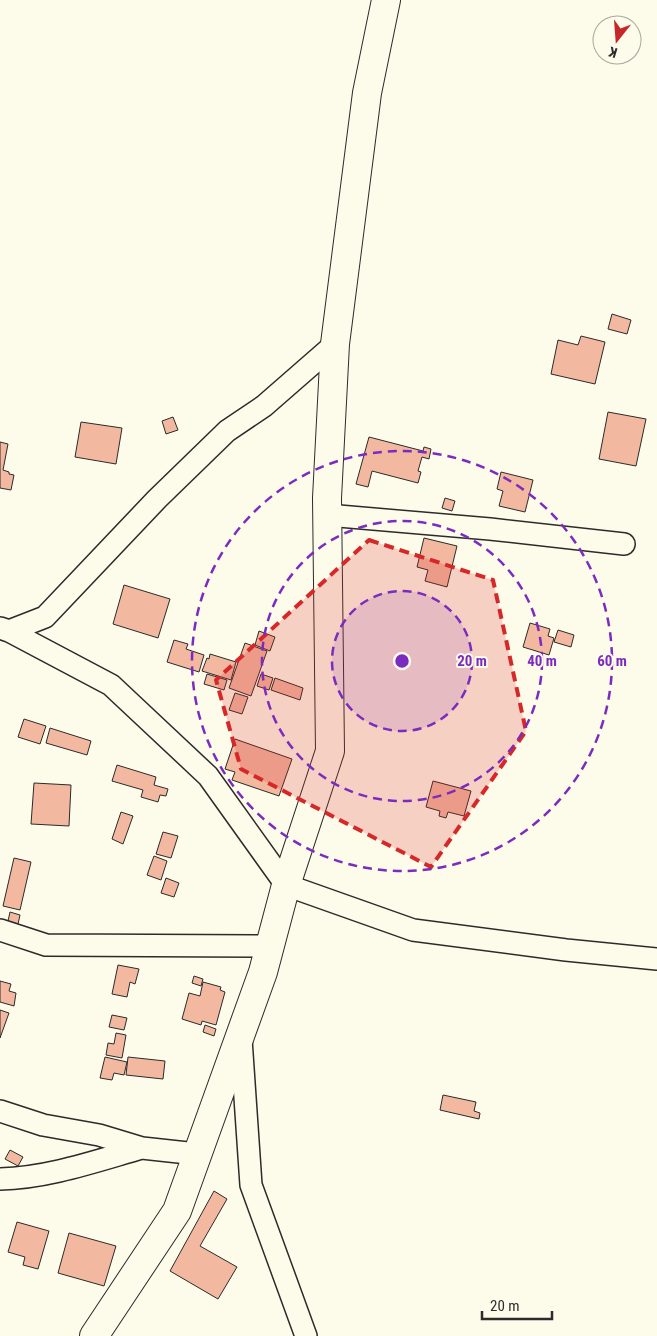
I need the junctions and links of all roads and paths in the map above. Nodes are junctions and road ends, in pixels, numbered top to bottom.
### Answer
1 (386, 0) edge
2 (334, 344) junction
3 (327, 515) junction
4 (624, 544) dead end
5 (5, 629) edge
6 (286, 884) junction
7 (0, 930) edge
8 (270, 946) junction
9 (657, 959) edge
10 (241, 1033) junction
11 (0, 1111) edge
12 (142, 1148) junction
13 (198, 1154) junction
14 (0, 1179) edge
15 (94, 1336) edge
16 (306, 1336) edge

1 - 2 street
2 - 3 street
2 - 5 street
3 - 4 street
3 - 6 street
5 - 6 street
6 - 8 street
6 - 9 street
7 - 8 street
8 - 10 street
10 - 13 street
10 - 16 street
11 - 12 street
12 - 13 street
12 - 14 street
13 - 15 street

